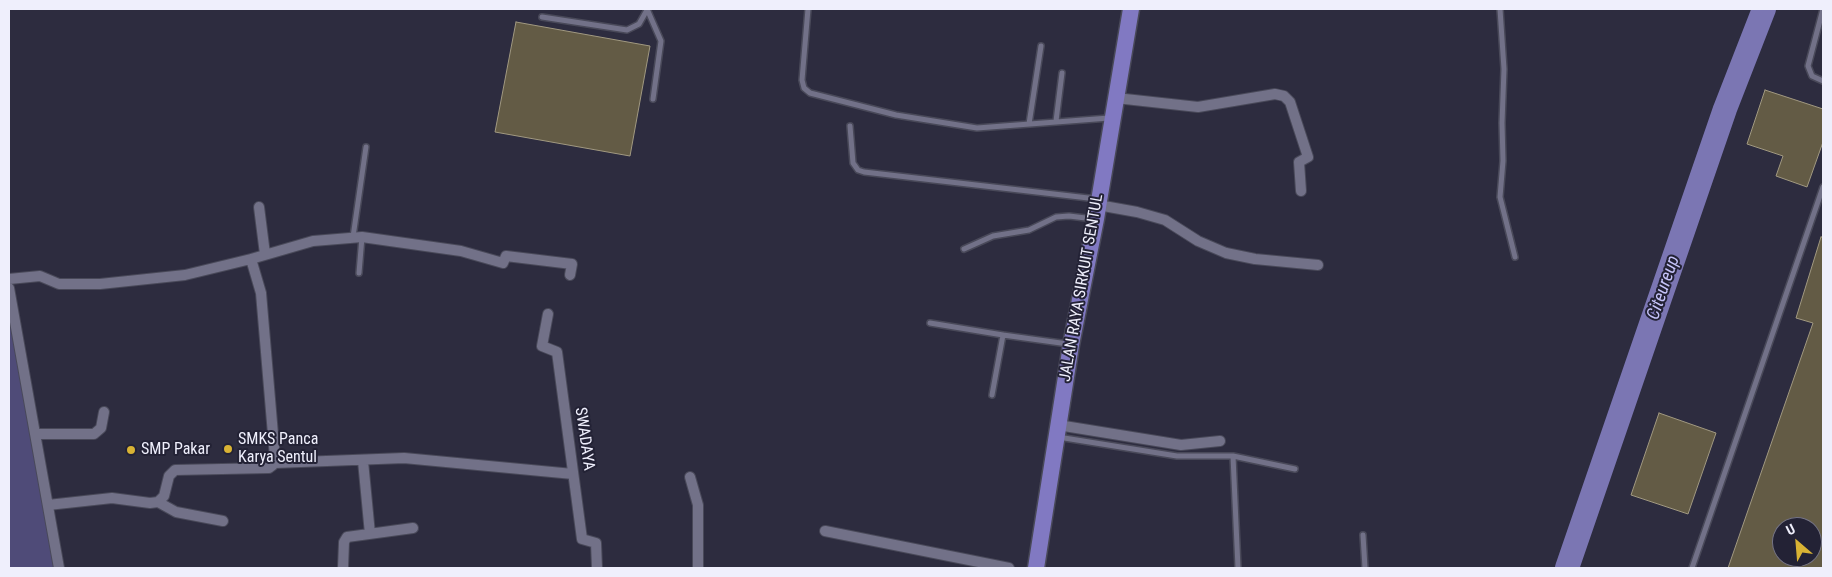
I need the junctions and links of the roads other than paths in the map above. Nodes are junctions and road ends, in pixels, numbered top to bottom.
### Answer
1 (647, 9) edge
2 (808, 9) edge
3 (1131, 9) edge
4 (1500, 9) edge
5 (1823, 9) edge
6 (542, 17) dead end
7 (1041, 46) dead end
8 (1062, 73) dead end
9 (1823, 81) edge
10 (1116, 98) junction
11 (653, 99) dead end
12 (1113, 118) junction
13 (1056, 121) junction
14 (1030, 124) junction
15 (850, 126) dead end
16 (366, 147) dead end
17 (1823, 186) edge
18 (1300, 190) dead end
19 (259, 206) dead end
20 (1098, 208) junction
21 (358, 237) junction
22 (964, 249) dead end
23 (265, 254) junction
24 (1515, 256) dead end
25 (251, 259) junction
26 (1318, 265) dead end
27 (359, 273) dead end
28 (570, 275) dead end
29 (9, 279) edge
30 (9, 288) edge
31 (548, 314) dead end
32 (930, 323) dead end
33 (1003, 335) junction
34 (1071, 345) junction
35 (992, 395) dead end
36 (104, 412) dead end
37 (1057, 431) junction
38 (36, 434) junction
39 (1220, 441) dead end
40 (1233, 456) junction
41 (363, 461) junction
42 (275, 463) junction
43 (1295, 469) dead end
44 (573, 474) junction
45 (690, 477) dead end
46 (158, 502) junction
47 (48, 505) junction
48 (223, 521) dead end
49 (412, 528) dead end
50 (825, 531) dead end
51 (370, 534) junction
52 (1363, 535) dead end
53 (59, 568) edge
54 (342, 568) edge
55 (597, 568) edge
56 (698, 568) edge
57 (1009, 568) edge
58 (1036, 568) edge
59 (1238, 568) edge
60 (1365, 568) edge
61 (1692, 568) edge

1 - 6 lane
1 - 11 lane
2 - 14 lane
3 - 10 main road, JALAN RAYA SIRKUIT SENTUL
4 - 24 lane
5 - 9 lane
7 - 14 lane
8 - 13 lane
10 - 12 main road, JALAN RAYA SIRKUIT SENTUL
10 - 18 street
12 - 13 lane
12 - 20 main road, JALAN RAYA SIRKUIT SENTUL
13 - 14 lane
15 - 20 lane
16 - 21 lane
17 - 61 lane
19 - 23 street
20 - 22 lane
20 - 26 street
20 - 34 main road, JALAN RAYA SIRKUIT SENTUL
21 - 23 street
21 - 27 lane
21 - 28 street
23 - 25 street
25 - 29 street
25 - 42 street
30 - 38 street
31 - 44 street, SWADAYA
32 - 33 lane
33 - 34 lane
33 - 35 lane
34 - 37 main road, JALAN RAYA SIRKUIT SENTUL
36 - 38 street
37 - 39 street
37 - 40 lane
37 - 58 main road, JALAN RAYA SIRKUIT SENTUL
38 - 47 street
40 - 43 lane
40 - 59 lane
41 - 42 street
41 - 44 street
41 - 51 street
42 - 46 street
44 - 55 street, SWADAYA
45 - 56 street
46 - 47 street
46 - 48 street
47 - 53 street
49 - 51 street
50 - 57 street
51 - 54 street
52 - 60 lane

